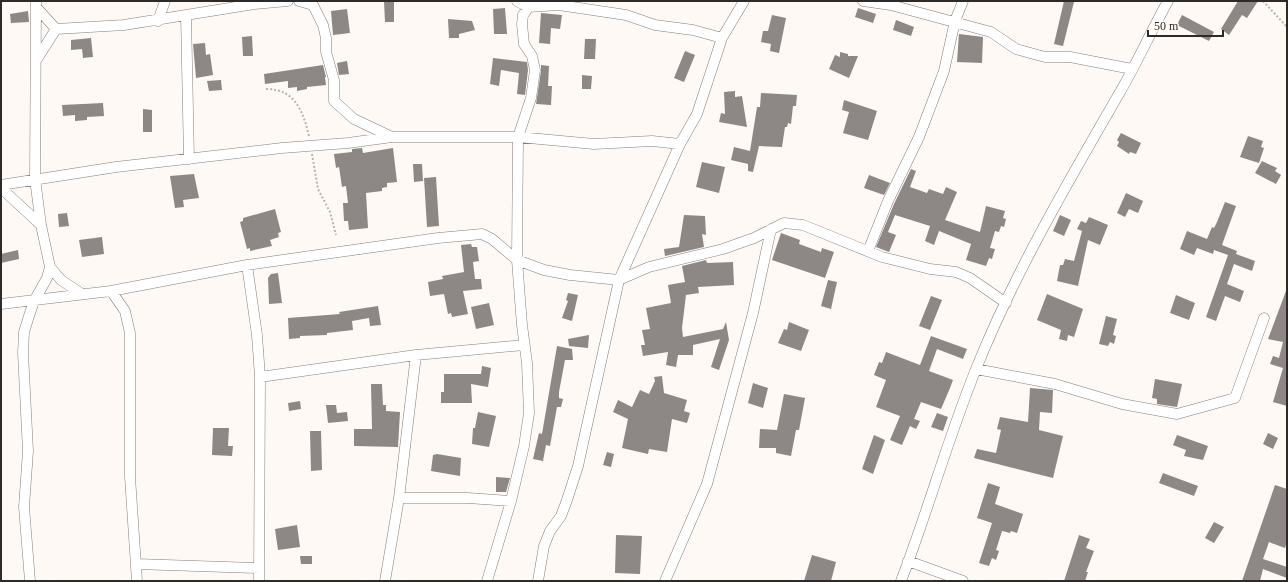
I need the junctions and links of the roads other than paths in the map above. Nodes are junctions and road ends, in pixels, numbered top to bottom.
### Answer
1 (165, 1) edge
2 (288, 1) edge
3 (306, 1) edge
4 (517, 1) edge
5 (744, 1) edge
6 (863, 1) edge
7 (963, 1) edge
8 (1168, 1) edge
9 (36, 4) edge
10 (530, 4) edge
11 (186, 15) junction
12 (158, 21) junction
13 (955, 21) junction
14 (56, 29) junction
15 (722, 38) junction
16 (36, 59) junction
17 (1132, 69) junction
18 (392, 137) junction
19 (518, 137) junction
20 (680, 144) junction
21 (189, 159) junction
22 (35, 179) junction
23 (1, 185) edge
24 (1, 188) edge
25 (41, 225) junction
26 (771, 228) junction
27 (868, 251) junction
28 (517, 260) junction
29 (247, 265) junction
30 (50, 267) junction
31 (619, 280) junction
32 (111, 290) junction
33 (82, 294) junction
34 (34, 301) junction
35 (1006, 303) junction
36 (1, 304) edge
37 (1264, 318) dead end
38 (524, 345) junction
39 (416, 355) junction
40 (976, 369) junction
41 (260, 377) junction
42 (400, 498) junction
43 (511, 501) junction
44 (908, 561) junction
45 (136, 564) junction
46 (259, 568) junction
47 (30, 581) edge
48 (137, 581) edge
49 (259, 581) edge
50 (385, 581) edge
51 (487, 581) edge
52 (538, 581) edge
53 (665, 581) edge
54 (900, 581) edge
55 (963, 581) edge

1 - 12 street
2 - 11 street
3 - 18 street
4 - 10 street
5 - 15 street
6 - 13 street
7 - 13 street
8 - 17 street
9 - 14 street
9 - 16 street
10 - 15 street
10 - 19 street
11 - 12 street
11 - 21 street
12 - 14 street
13 - 17 street
13 - 27 street
14 - 16 street
15 - 20 street
16 - 22 street
17 - 35 street
18 - 19 street
18 - 21 street
19 - 20 street
19 - 28 street
20 - 31 street
21 - 22 street
22 - 23 street
22 - 25 street
24 - 25 street
25 - 30 street
26 - 27 street
26 - 31 street
26 - 53 street
27 - 35 street
28 - 29 street
28 - 31 street
28 - 38 street
29 - 32 street
29 - 41 street
30 - 33 street
30 - 34 street
31 - 52 street
32 - 33 street
32 - 45 street
33 - 34 street
34 - 36 street
34 - 47 street
35 - 40 street
37 - 40 street
38 - 39 street
38 - 43 street
39 - 41 street
39 - 42 street
40 - 44 street
41 - 46 street
42 - 43 street
42 - 50 street
43 - 51 street
44 - 54 street
44 - 55 street
45 - 46 street
45 - 48 street
46 - 49 street

